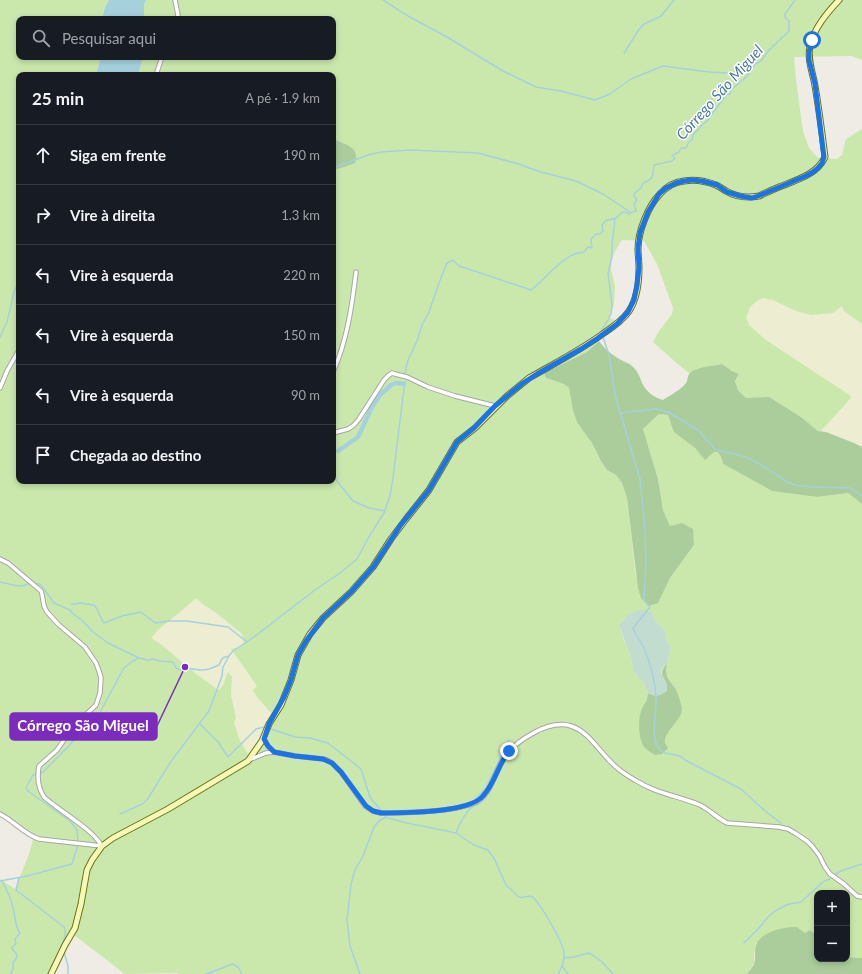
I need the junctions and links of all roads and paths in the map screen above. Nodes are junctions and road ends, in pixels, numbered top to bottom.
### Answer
1 (175, 0) edge
2 (839, 0) edge
3 (178, 16) edge
4 (161, 60) edge
5 (157, 72) edge
6 (356, 272) dead end
7 (16, 356) edge
8 (336, 364) edge
9 (0, 388) edge
10 (495, 406) junction
11 (336, 432) edge
12 (0, 559) edge
13 (264, 739) junction
14 (274, 752) junction
15 (248, 761) junction
16 (0, 814) edge
17 (102, 846) junction
18 (862, 897) edge
19 (51, 974) edge

1 - 3 street
2 - 10 street
4 - 5 street
6 - 8 street
7 - 9 street
10 - 11 street
10 - 13 street
12 - 17 street
13 - 14 street
13 - 15 street
14 - 15 street
14 - 18 street
15 - 17 street
16 - 17 street
17 - 19 street

